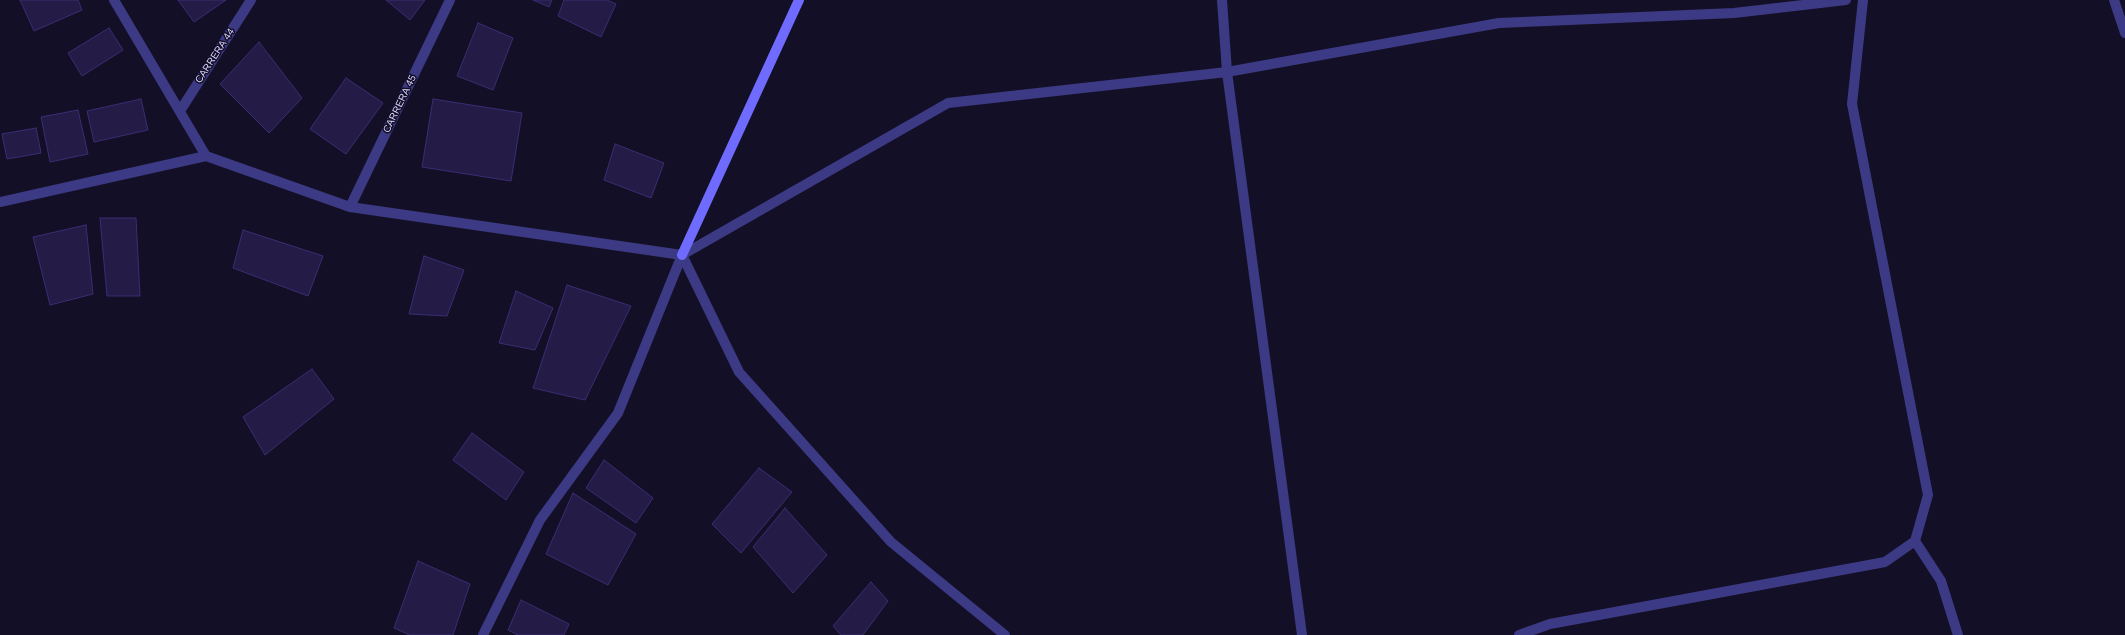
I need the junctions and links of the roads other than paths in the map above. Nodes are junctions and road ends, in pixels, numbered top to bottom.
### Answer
1 (114, 0) edge
2 (251, 0) edge
3 (450, 0) edge
4 (799, 0) edge
5 (1222, 0) edge
6 (1846, 0) edge
7 (1863, 0) edge
8 (2114, 0) edge
9 (2125, 33) edge
10 (1227, 72) junction
11 (180, 111) junction
12 (206, 156) junction
13 (0, 202) edge
14 (350, 207) junction
15 (682, 255) junction
16 (1915, 541) junction
17 (482, 635) edge
18 (1005, 635) edge
19 (1302, 635) edge
20 (1518, 635) edge
21 (1958, 635) edge

1 - 11 street
2 - 11 street, CARRERA 44
3 - 14 street, CARRERA 45
4 - 15 street
5 - 10 street
6 - 10 street
7 - 16 street
8 - 9 street
10 - 15 street
10 - 19 street
11 - 12 street
12 - 13 street
12 - 14 street
14 - 15 street
15 - 17 street
15 - 18 street
16 - 20 street
16 - 21 street

